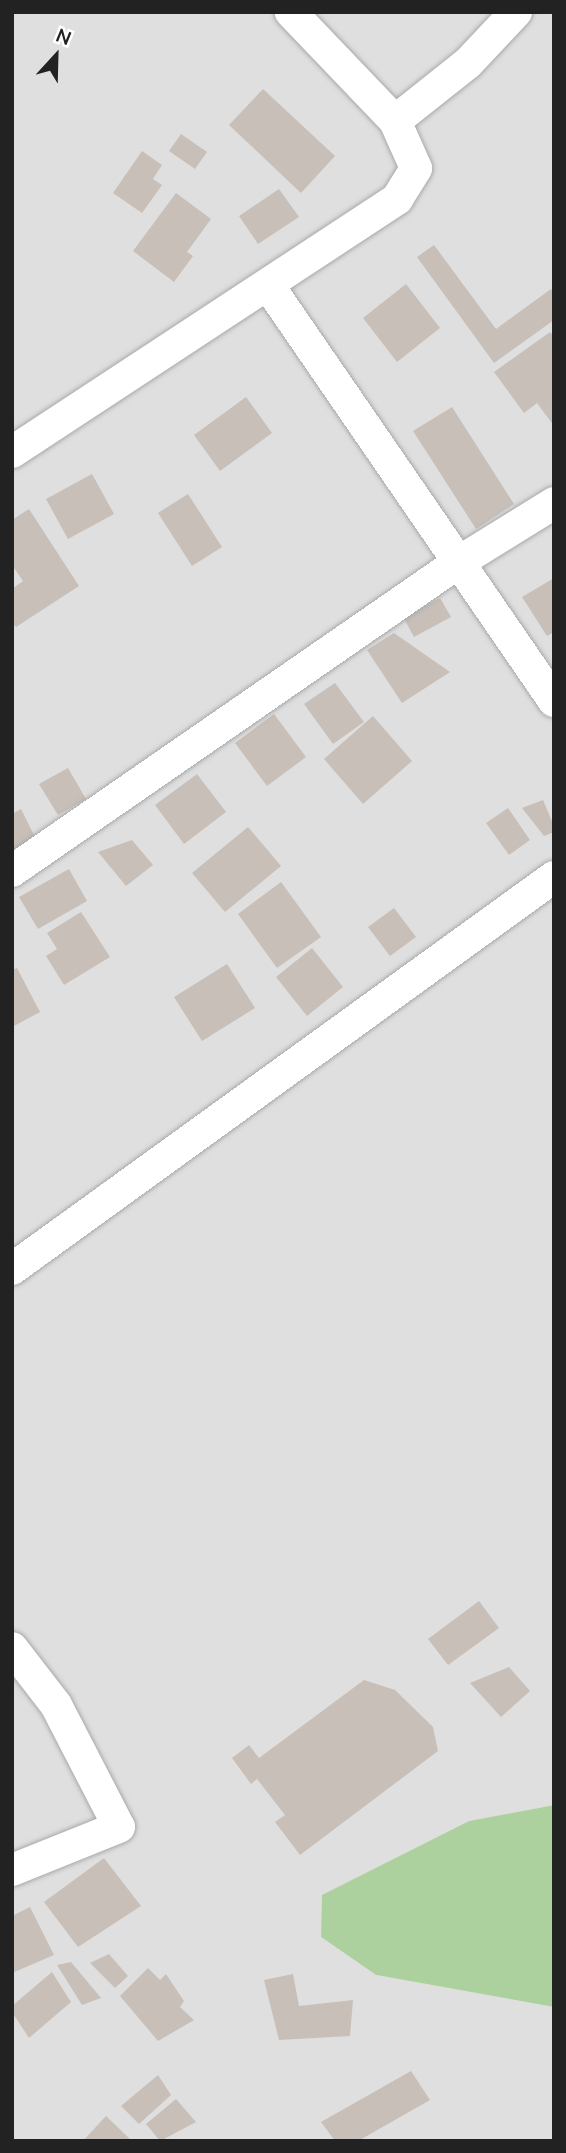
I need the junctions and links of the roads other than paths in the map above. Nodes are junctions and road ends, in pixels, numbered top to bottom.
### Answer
1 (291, 12) edge
2 (516, 12) edge
3 (395, 121) junction
4 (268, 285) junction
5 (12, 452) edge
6 (554, 503) edge
7 (459, 562) junction
8 (554, 701) edge
9 (12, 871) edge
10 (554, 877) edge
11 (12, 1269) edge
12 (12, 1648) edge
13 (12, 1870) edge

1 - 3 street
2 - 3 street
3 - 4 street
4 - 5 street
4 - 7 street
6 - 7 street
7 - 8 street
7 - 9 street
10 - 11 street
12 - 13 street

